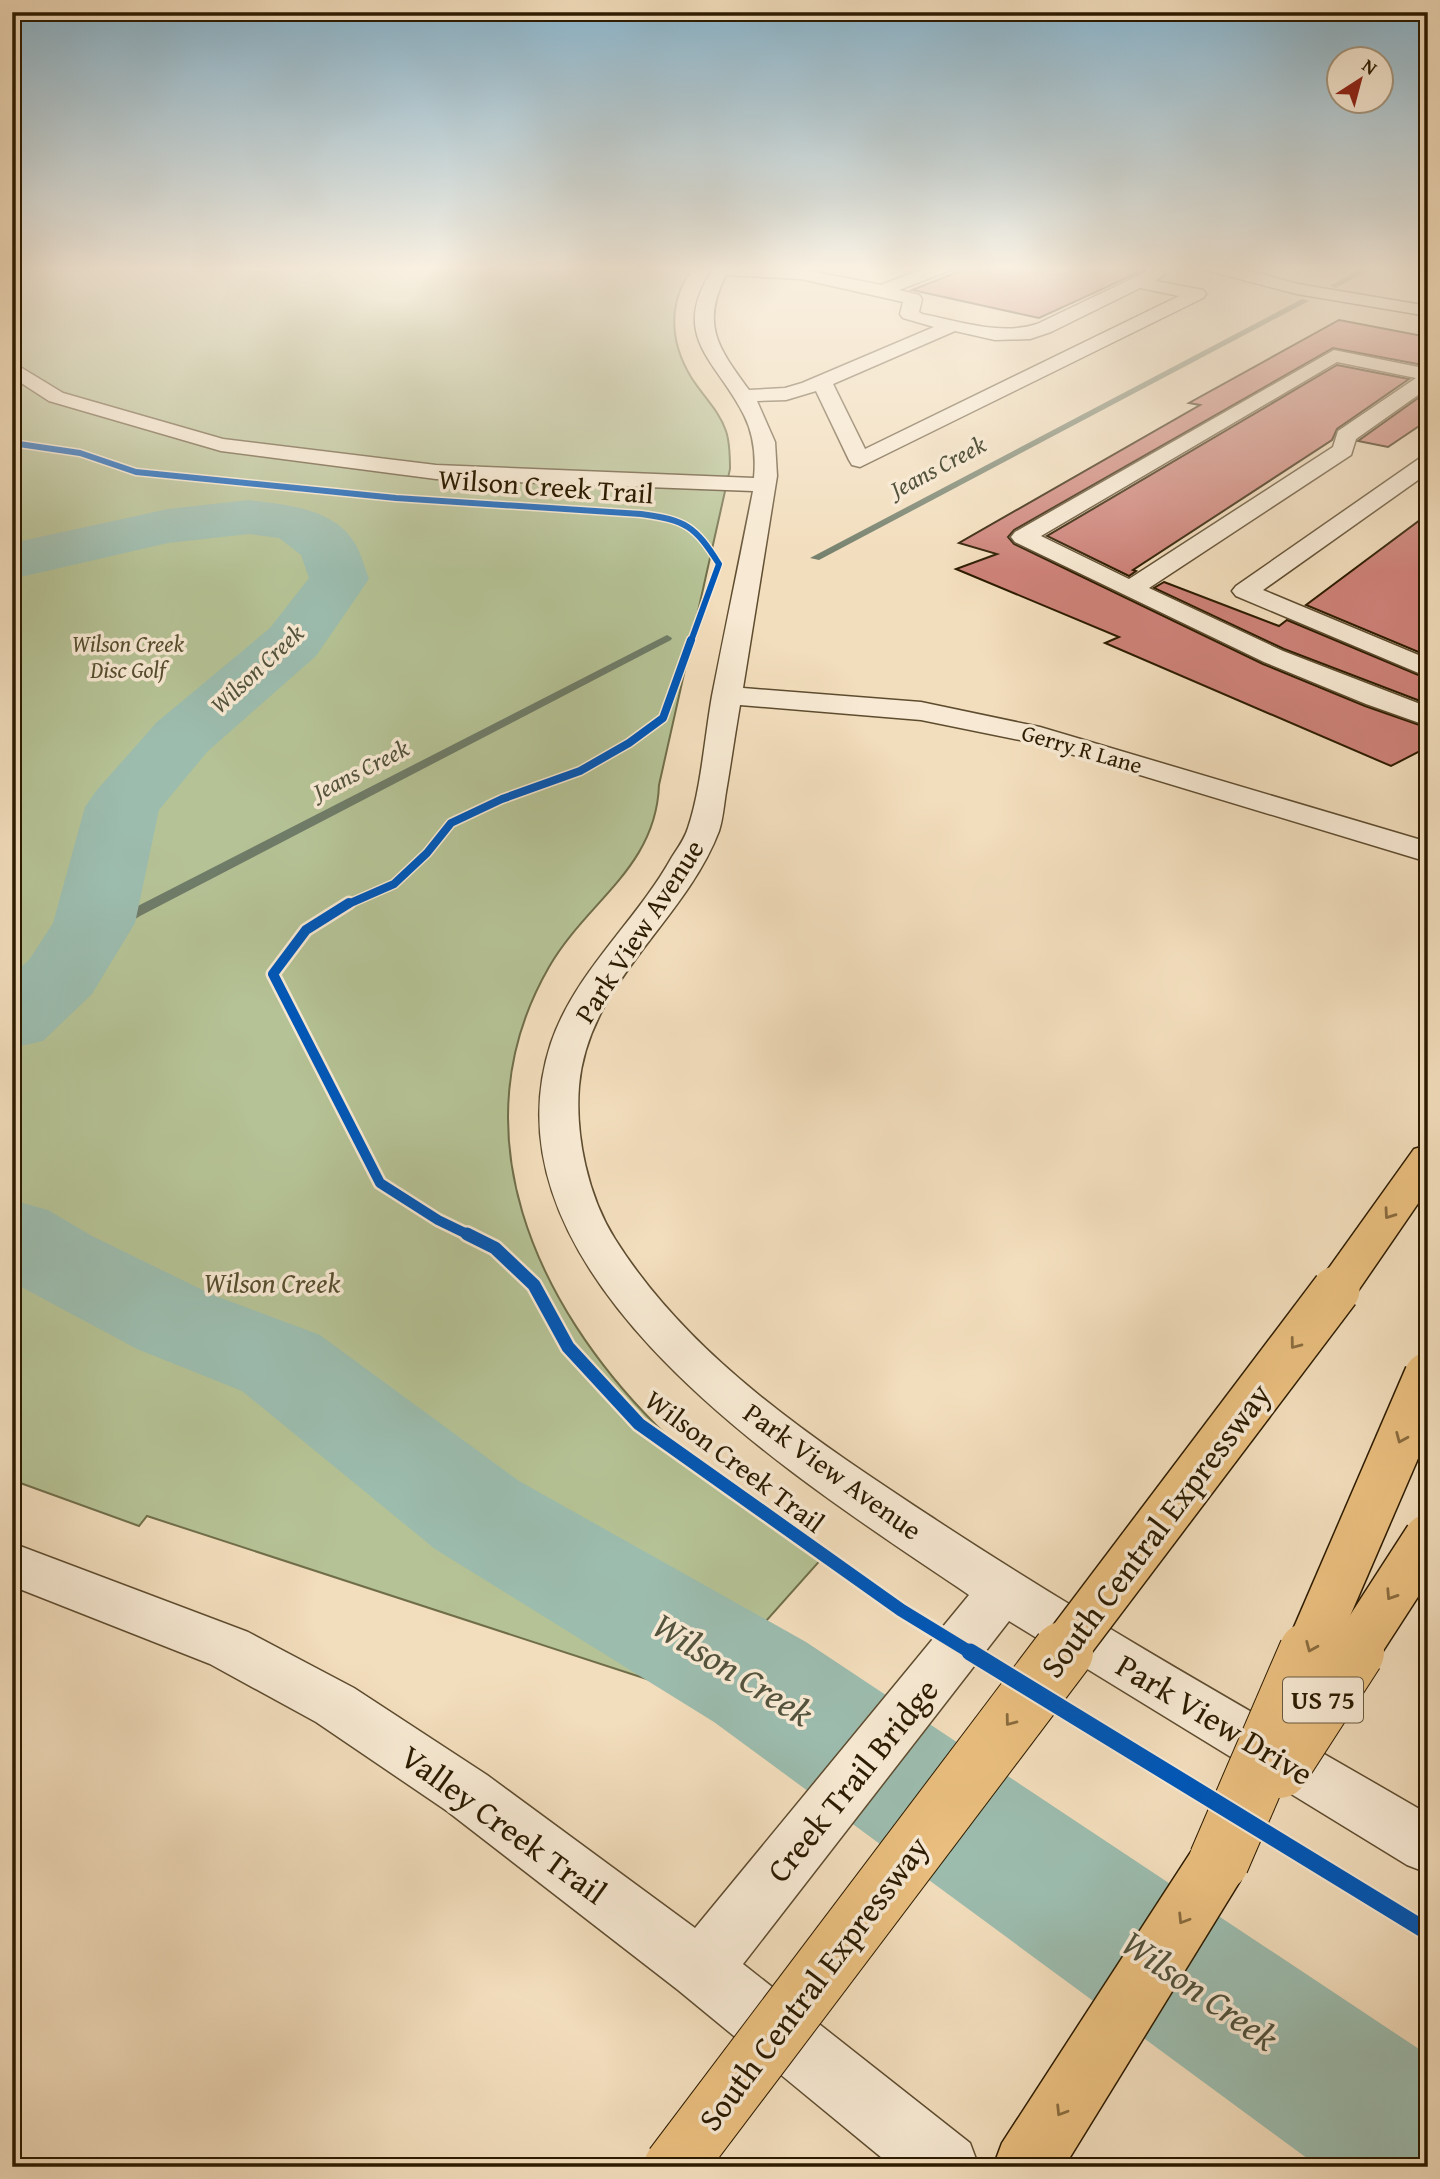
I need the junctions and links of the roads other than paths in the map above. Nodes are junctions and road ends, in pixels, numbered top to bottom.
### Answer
1 (12, 368) edge
2 (721, 368) edge
3 (855, 368) edge
4 (1047, 368) edge
5 (1314, 368) edge
6 (1386, 368) edge
7 (1428, 377) edge
8 (822, 382) junction
9 (742, 396) junction
10 (1427, 465) edge
11 (765, 485) junction
12 (1131, 589) junction
13 (1428, 669) edge
14 (726, 696) junction
15 (1428, 717) edge
16 (1428, 852) edge
17 (1428, 1158) edge
18 (1428, 1376) edge
19 (1428, 1538) edge
20 (12, 1564) edge
21 (1003, 1591) junction
22 (1428, 1846) edge
23 (1219, 1861) junction
24 (700, 1969) junction
25 (674, 2167) edge
26 (946, 2167) edge
27 (1026, 2167) edge

1 - 11 street
2 - 9 street, Park View Avenue
3 - 8 street
4 - 8 street
5 - 12 street
6 - 7 street
7 - 12 street
8 - 9 street
9 - 11 street, Park View Avenue
10 - 13 street
11 - 14 street, Park View Avenue
12 - 15 street
14 - 16 street, Gerry R Lane
14 - 21 street, Park View Avenue
17 -> 25 main road, South Central Expressway, bridge
18 -> 23 main road, bridge
19 -> 23 main road, US 75, bridge
20 - 24 street, Valley Creek Trail
21 - 22 street, Park View Drive
21 - 24 street, Creek Trail Bridge
23 -> 27 main road, US 75
24 - 26 street, Valley Creek Trail

